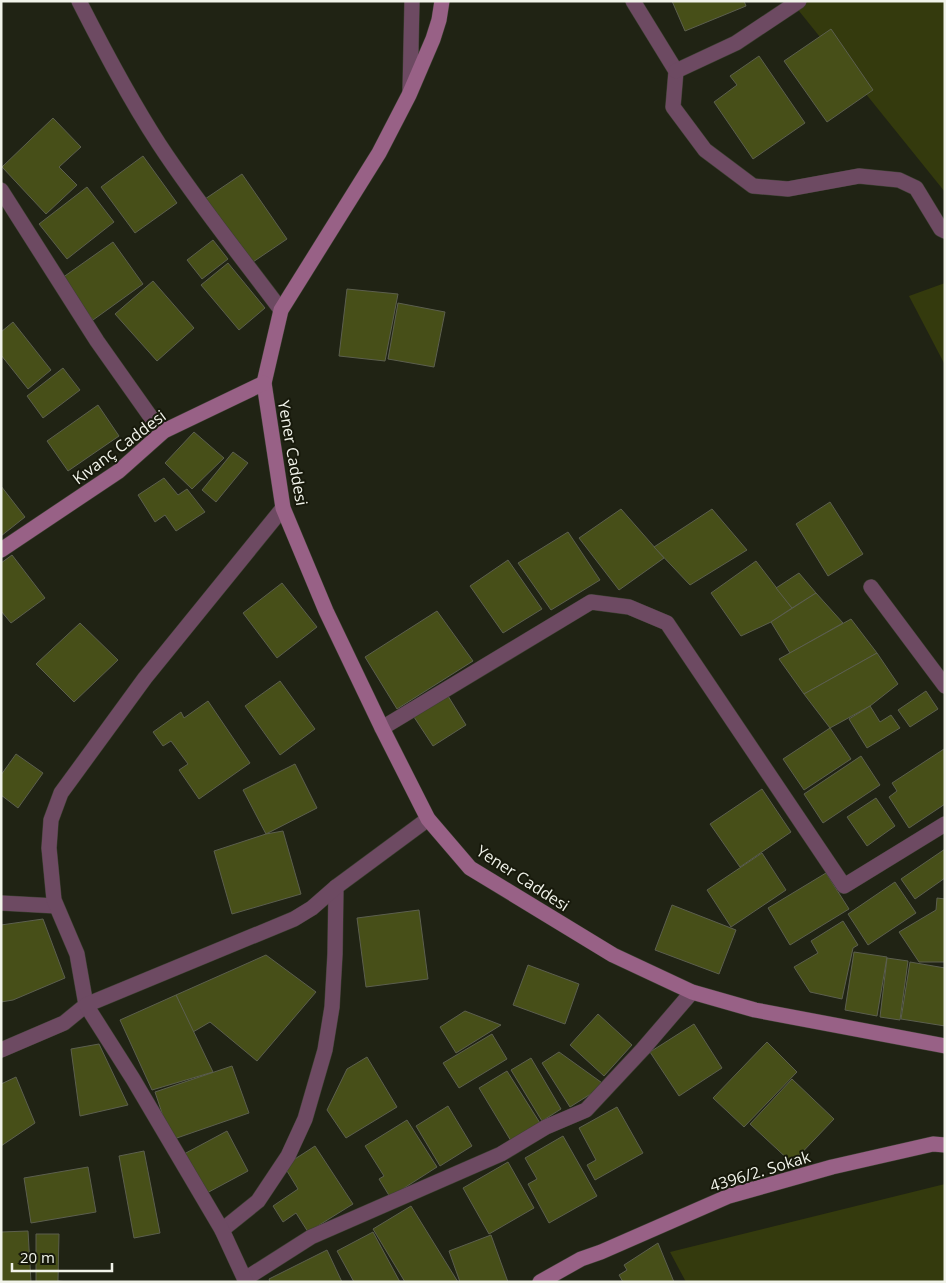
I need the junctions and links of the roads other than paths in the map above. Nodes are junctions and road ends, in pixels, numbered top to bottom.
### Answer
1 (79, 1) edge
2 (412, 1) edge
3 (442, 1) edge
4 (633, 1) edge
5 (799, 1) edge
6 (676, 71) junction
7 (409, 96) junction
8 (1, 190) edge
9 (945, 231) edge
10 (282, 310) junction
11 (264, 384) junction
12 (164, 431) junction
13 (283, 508) junction
14 (1, 550) edge
15 (871, 587) dead end
16 (945, 686) edge
17 (382, 728) junction
18 (428, 819) junction
19 (945, 824) edge
20 (336, 887) junction
21 (1, 903) edge
22 (56, 906) junction
23 (692, 992) junction
24 (86, 1005) junction
25 (945, 1046) edge
26 (1, 1050) edge
27 (945, 1145) edge
28 (222, 1230) junction
29 (245, 1280) edge
30 (540, 1282) edge

1 - 10 street
2 - 7 street
3 - 7 main road
4 - 6 street
5 - 6 street
6 - 9 street
7 - 10 main road
8 - 12 street
10 - 11 main road
11 - 12 main road, Kıvanç Caddesi
11 - 13 main road, Yener Caddesi
12 - 14 main road, Kıvanç Caddesi
13 - 17 main road, Yener Caddesi
13 - 22 street
15 - 16 street
17 - 18 main road, Yener Caddesi
17 - 19 street
18 - 20 street
18 - 23 main road, Yener Caddesi
20 - 24 street
20 - 28 street
21 - 22 street
22 - 24 street
23 - 25 main road, Yener Caddesi
23 - 29 street
24 - 26 street
24 - 28 street
27 - 30 main road, 4396/2. Sokak
28 - 29 street

